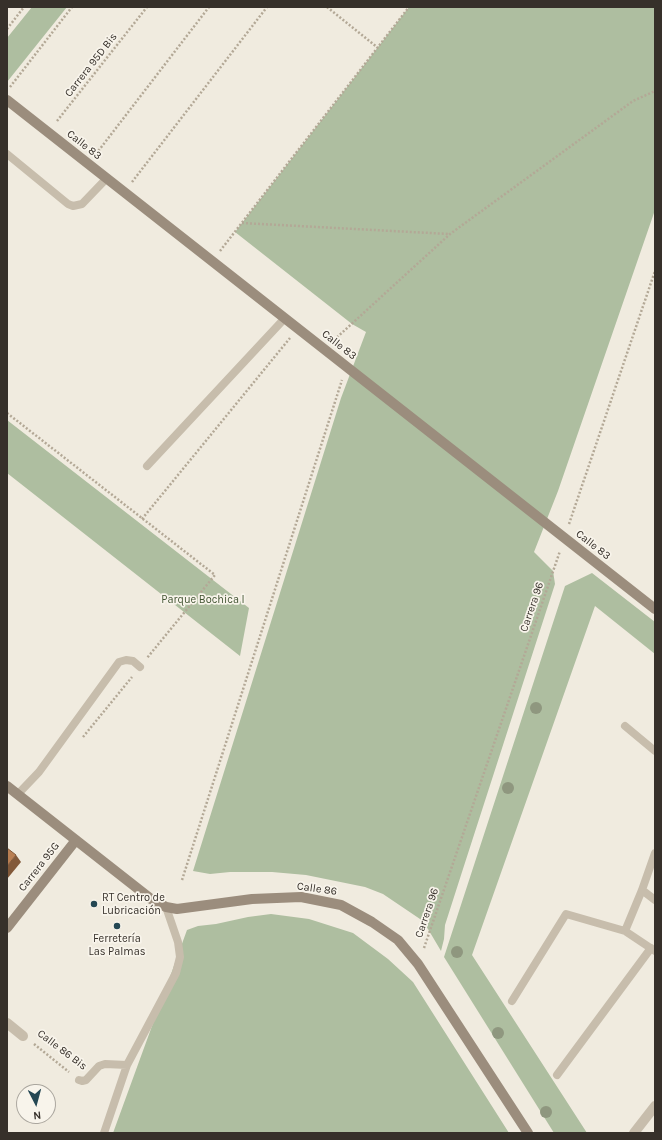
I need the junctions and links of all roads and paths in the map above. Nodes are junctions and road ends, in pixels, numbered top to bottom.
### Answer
1 (24, 7) edge
2 (72, 7) edge
3 (147, 7) edge
4 (209, 7) edge
5 (267, 7) edge
6 (327, 7) edge
7 (409, 7) edge
8 (7, 29) edge
9 (378, 48) junction
10 (7, 91) edge
11 (655, 91) edge
12 (7, 100) edge
13 (48, 132) junction
14 (7, 154) edge
15 (88, 164) junction
16 (107, 178) junction
17 (124, 192) junction
18 (242, 222) junction
19 (450, 234) junction
20 (212, 261) junction
21 (655, 271) edge
22 (285, 318) junction
23 (298, 328) junction
24 (324, 348) junction
25 (347, 366) junction
26 (7, 413) edge
27 (147, 466) dead end
28 (142, 519) junction
29 (564, 537) junction
30 (215, 575) dead end
31 (655, 609) edge
32 (140, 667) dead end
33 (625, 726) dead end
34 (655, 751) edge
35 (7, 786) edge
36 (18, 794) junction
37 (76, 840) junction
38 (655, 854) edge
39 (182, 880) dead end
40 (642, 890) junction
41 (655, 900) edge
42 (166, 907) junction
43 (7, 928) edge
44 (625, 931) junction
45 (424, 948) dead end
46 (653, 949) edge
47 (512, 1001) dead end
48 (7, 1023) edge
49 (23, 1036) joint
50 (127, 1065) junction
51 (557, 1075) dead end
52 (79, 1080) joint
53 (655, 1106) edge
54 (104, 1133) edge
55 (528, 1133) edge
56 (634, 1133) edge

1 - 8 path
2 - 10 path
3 - 13 path, Carrera 95D Bis
4 - 15 path
5 - 17 path
6 - 9 path
7 - 9 path
9 - 18 path
11 - 19 path
12 - 13 street, Calle 83
13 - 15 street, Calle 83
14 - 16 lane
15 - 16 street, Calle 83
16 - 17 street, Calle 83
17 - 20 street, Calle 83
18 - 19 path
18 - 20 path
19 - 24 path
20 - 22 street, Calle 83
21 - 29 path, Carrera 96
22 - 23 street, Calle 83
22 - 27 lane
23 - 24 street, Calle 83
23 - 28 path
24 - 25 street, Calle 83
25 - 29 street, Calle 83
25 - 39 path
26 - 28 path
28 - 30 path
29 - 31 street, Calle 83
29 - 45 path, Carrera 96
32 - 36 lane
33 - 34 lane
35 - 36 street, Calle 86
36 - 37 street, Calle 86
37 - 42 street, Calle 86
37 - 43 street, Carrera 95G
38 - 40 lane
40 - 41 lane
40 - 44 lane
42 - 50 lane
42 - 55 street, Calle 86
44 - 46 lane
44 - 47 lane
46 - 51 lane
48 - 49 street, Calle 86 Bis
49 - 52 path, Calle 86 Bis
50 - 52 lane, Calle 86 Bis
50 - 54 lane
53 - 56 street

